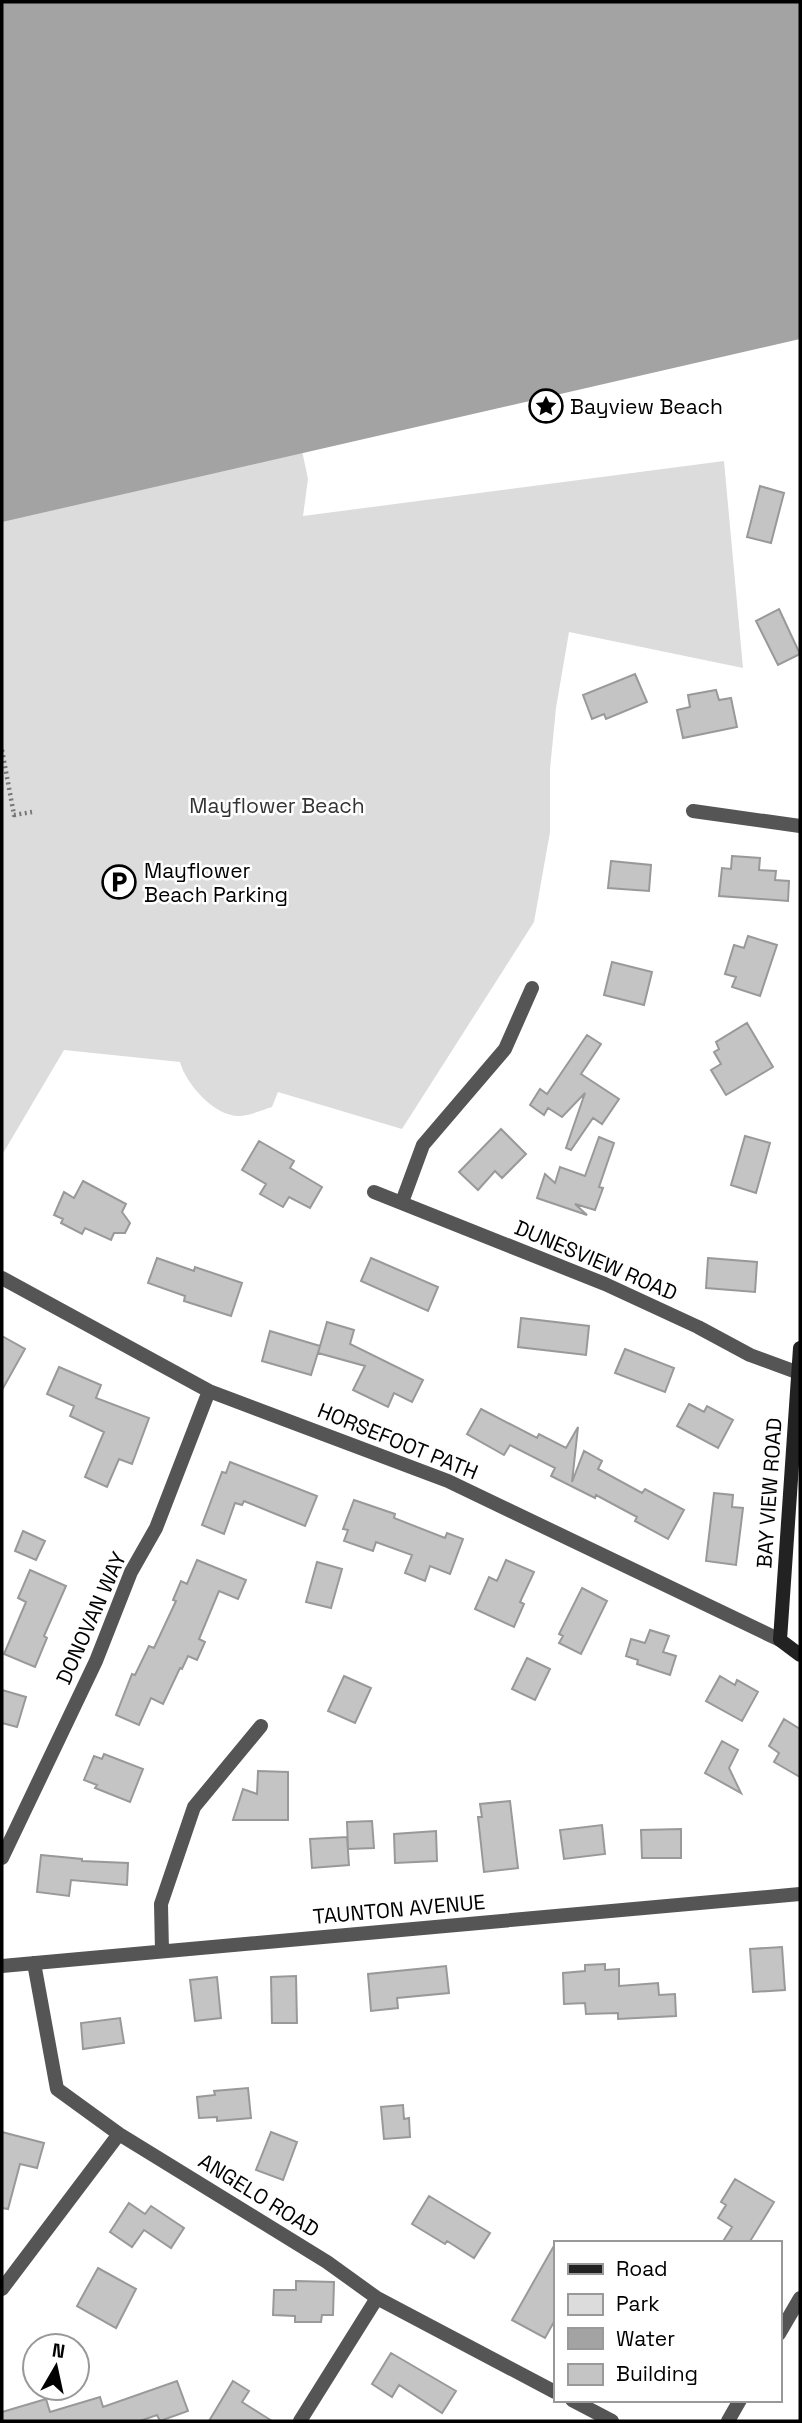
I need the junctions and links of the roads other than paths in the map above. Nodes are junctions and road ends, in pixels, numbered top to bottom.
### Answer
1 (693, 811) dead end
2 (800, 826) edge
3 (532, 988) dead end
4 (374, 1192) dead end
5 (402, 1202) junction
6 (2, 1278) edge
7 (800, 1348) edge
8 (799, 1373) edge
9 (209, 1391) junction
10 (780, 1640) junction
11 (800, 1655) edge
12 (261, 1726) dead end
13 (2, 1858) edge
14 (800, 1894) edge
15 (162, 1951) junction
16 (34, 1963) junction
17 (2, 1966) edge
18 (118, 2134) junction
19 (2, 2289) edge
20 (377, 2298) junction
21 (800, 2298) edge
22 (781, 2331) edge
23 (554, 2391) edge
24 (576, 2402) edge
25 (739, 2402) edge
26 (300, 2421) edge
27 (612, 2421) edge
28 (728, 2421) edge

1 - 2 street
3 - 5 street
4 - 5 street, DUNESVIEW ROAD
5 - 8 street, DUNESVIEW ROAD
6 - 9 street, HORSEFOOT PATH
7 - 8 street, BAY VIEW ROAD
8 - 10 street, BAY VIEW ROAD
9 - 10 street, HORSEFOOT PATH
9 - 13 street, DONOVAN WAY
10 - 11 street
12 - 15 street
14 - 15 street, TAUNTON AVENUE
15 - 16 street, TAUNTON AVENUE
16 - 17 street, TAUNTON AVENUE
16 - 18 street, ANGELO ROAD
18 - 19 street
18 - 20 street, ANGELO ROAD
20 - 23 street, ANGELO ROAD
20 - 26 street
21 - 22 street
24 - 27 street
25 - 28 street

